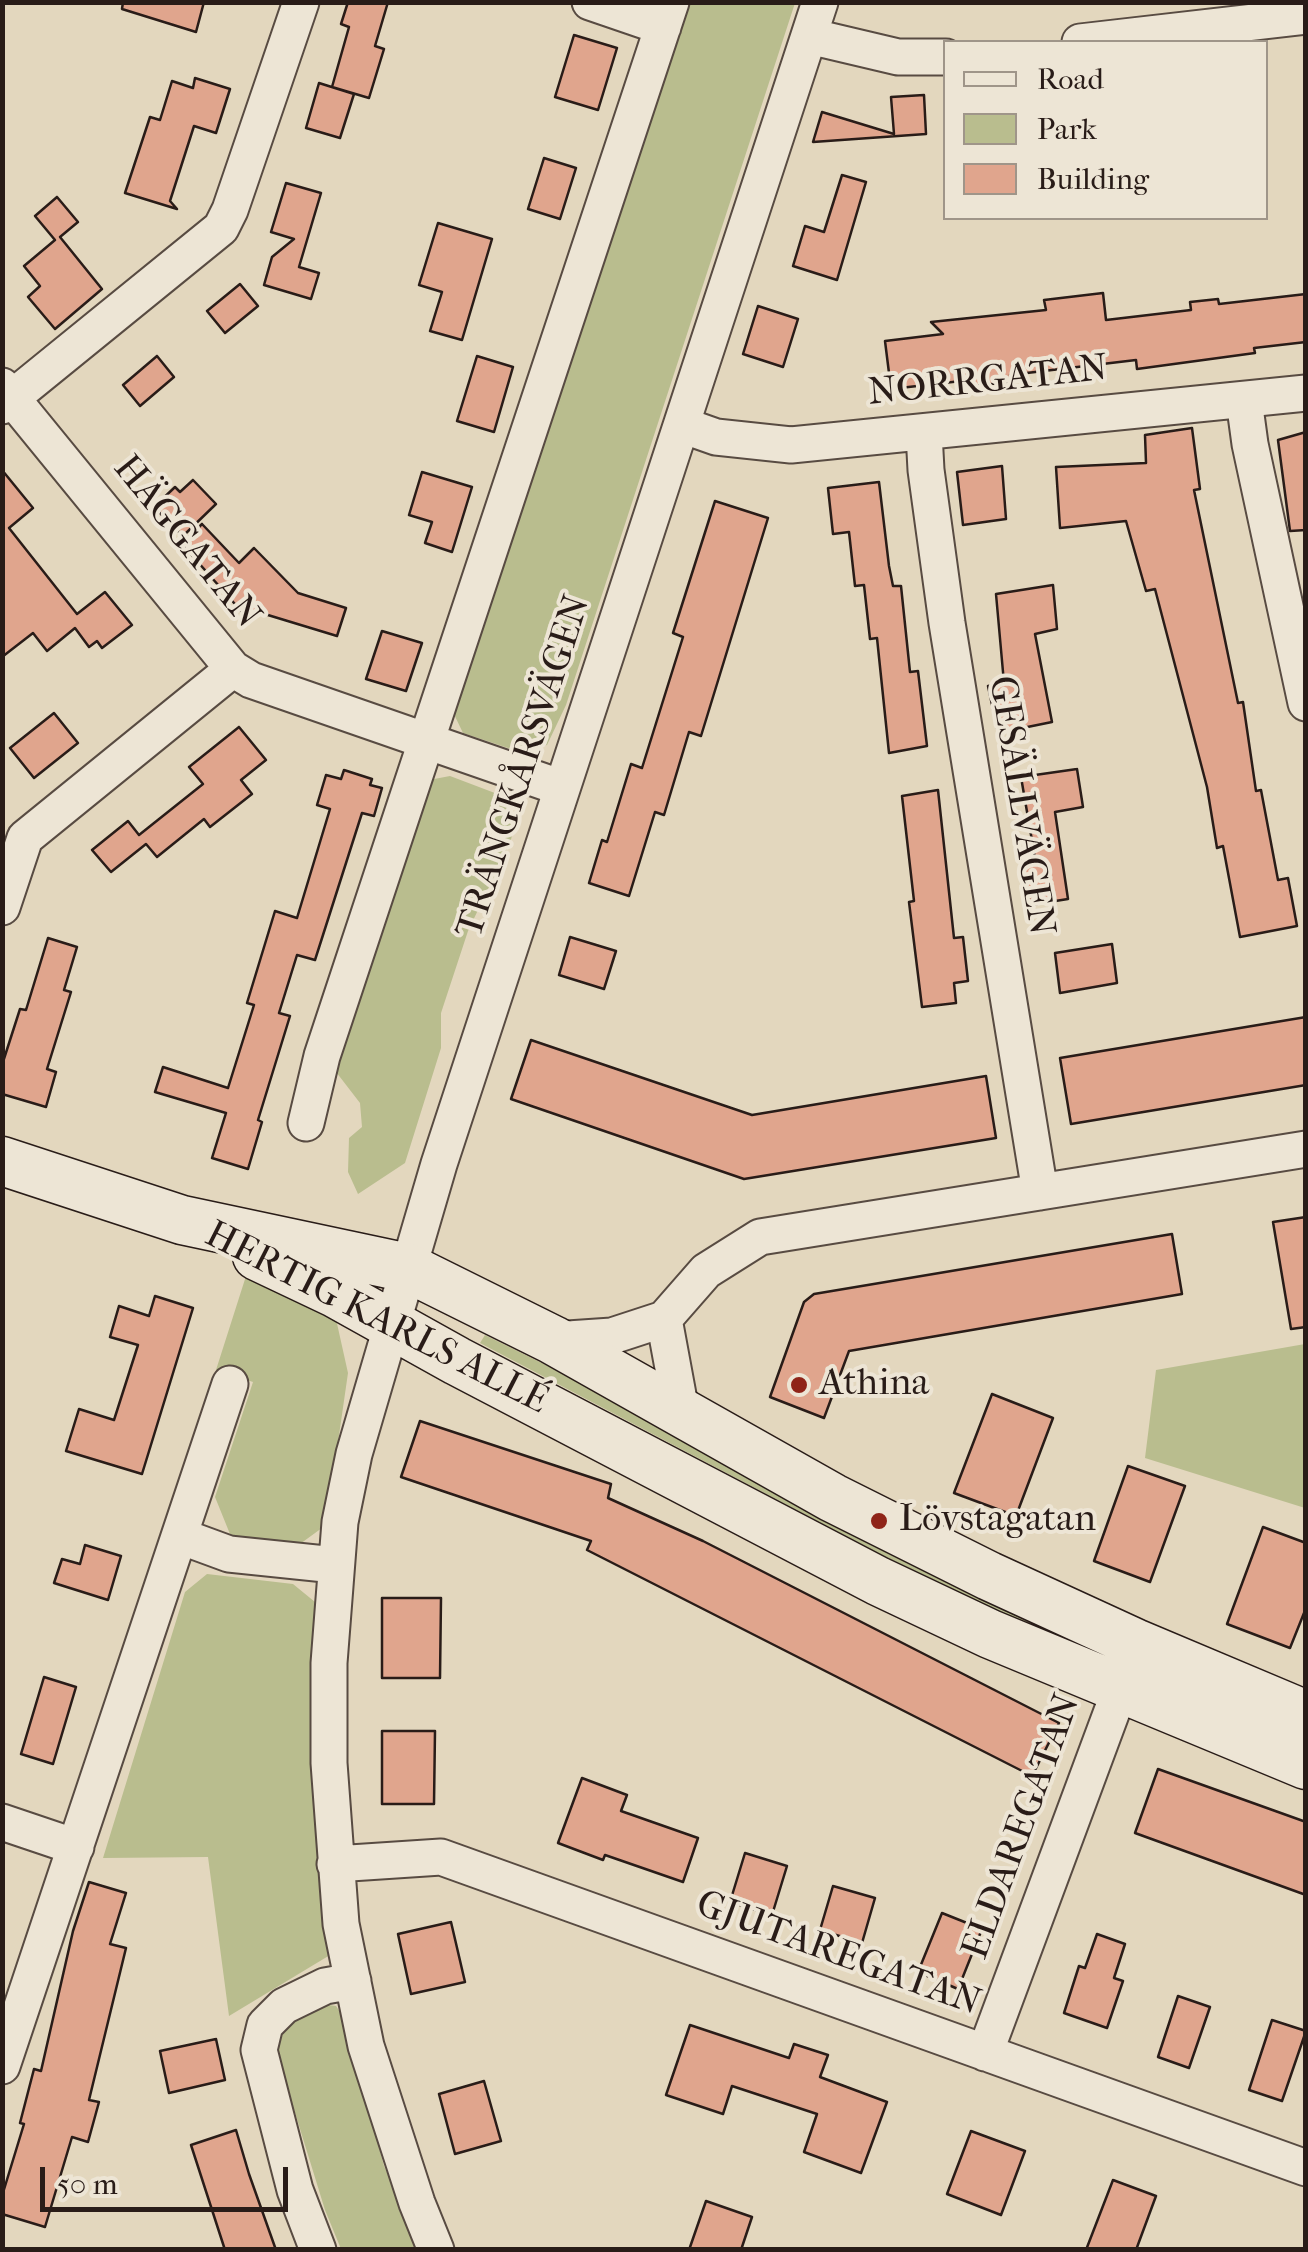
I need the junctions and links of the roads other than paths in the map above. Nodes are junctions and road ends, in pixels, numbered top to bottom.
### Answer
1 (301, 2) edge
2 (590, 2) edge
3 (820, 2) edge
4 (667, 15) edge
5 (1306, 16) edge
6 (809, 36) junction
7 (1097, 40) edge
8 (943, 56) edge
9 (1306, 392) edge
10 (6, 397) edge
11 (1244, 400) junction
12 (682, 425) junction
13 (924, 432) junction
14 (233, 669) junction
15 (1306, 704) edge
16 (428, 739) junction
17 (562, 788) junction
18 (2, 908) edge
19 (306, 1123) dead end
20 (1306, 1149) edge
21 (2, 1160) edge
22 (1040, 1192) junction
23 (182, 1220) junction
24 (408, 1268) junction
25 (664, 1319) junction
26 (392, 1325) junction
27 (553, 1340) junction
28 (230, 1384) dead end
29 (681, 1411) junction
30 (180, 1536) junction
31 (335, 1565) junction
32 (1128, 1665) junction
33 (1306, 1715) edge
34 (1306, 1766) edge
35 (2, 1822) edge
36 (76, 1846) junction
37 (335, 1864) junction
38 (353, 1982) junction
39 (985, 2053) junction
40 (2, 2066) edge
41 (1306, 2168) edge
42 (318, 2250) edge
43 (436, 2250) edge

1 - 10 street
2 - 4 street
3 - 6 street, TRÄNGKÅRSVÄGEN
4 - 16 street
5 - 7 street
6 - 8 street
6 - 12 street, TRÄNGKÅRSVÄGEN
9 - 11 street, NORRGATAN
10 - 14 street, HÄGGATAN
11 - 13 street, NORRGATAN
11 - 15 street
12 - 13 street, NORRGATAN
12 - 17 street, TRÄNGKÅRSVÄGEN
13 - 22 street, GESÄLLVÄGEN
14 - 16 street, HÄGGATAN
14 - 18 street
16 - 17 street, HÄGGATAN
16 - 19 street
17 - 24 street, TRÄNGKÅRSVÄGEN
20 - 22 street
21 - 23 main road
22 - 25 street
23 - 24 main road, HERTIG KARLS ALLÉ
23 - 26 main road, HERTIG KARLS ALLÉ
24 - 26 street, TRÄNGKÅRSVÄGEN
24 - 27 main road, HERTIG KARLS ALLÉ
25 - 27 street
25 - 29 street
26 - 31 street, TRÄNGKÅRSVÄGEN
26 - 32 main road, HERTIG KARLS ALLÉ
27 - 29 main road, HERTIG KARLS ALLÉ
28 - 30 street
29 - 32 main road, HERTIG KARLS ALLÉ
30 - 31 street
30 - 36 street
31 - 37 street, TRÄNGKÅRSVÄGEN
32 - 33 main road, HERTIG KARLS ALLÉ
32 - 34 main road, HERTIG KARLS ALLÉ
32 - 39 street, ELDAREGATAN
35 - 36 street
36 - 40 street
37 - 38 street, TRÄNGKÅRSVÄGEN
37 - 39 street, GJUTAREGATAN
38 - 42 street
38 - 43 street, TRÄNGKÅRSVÄGEN
39 - 41 street, GJUTAREGATAN

